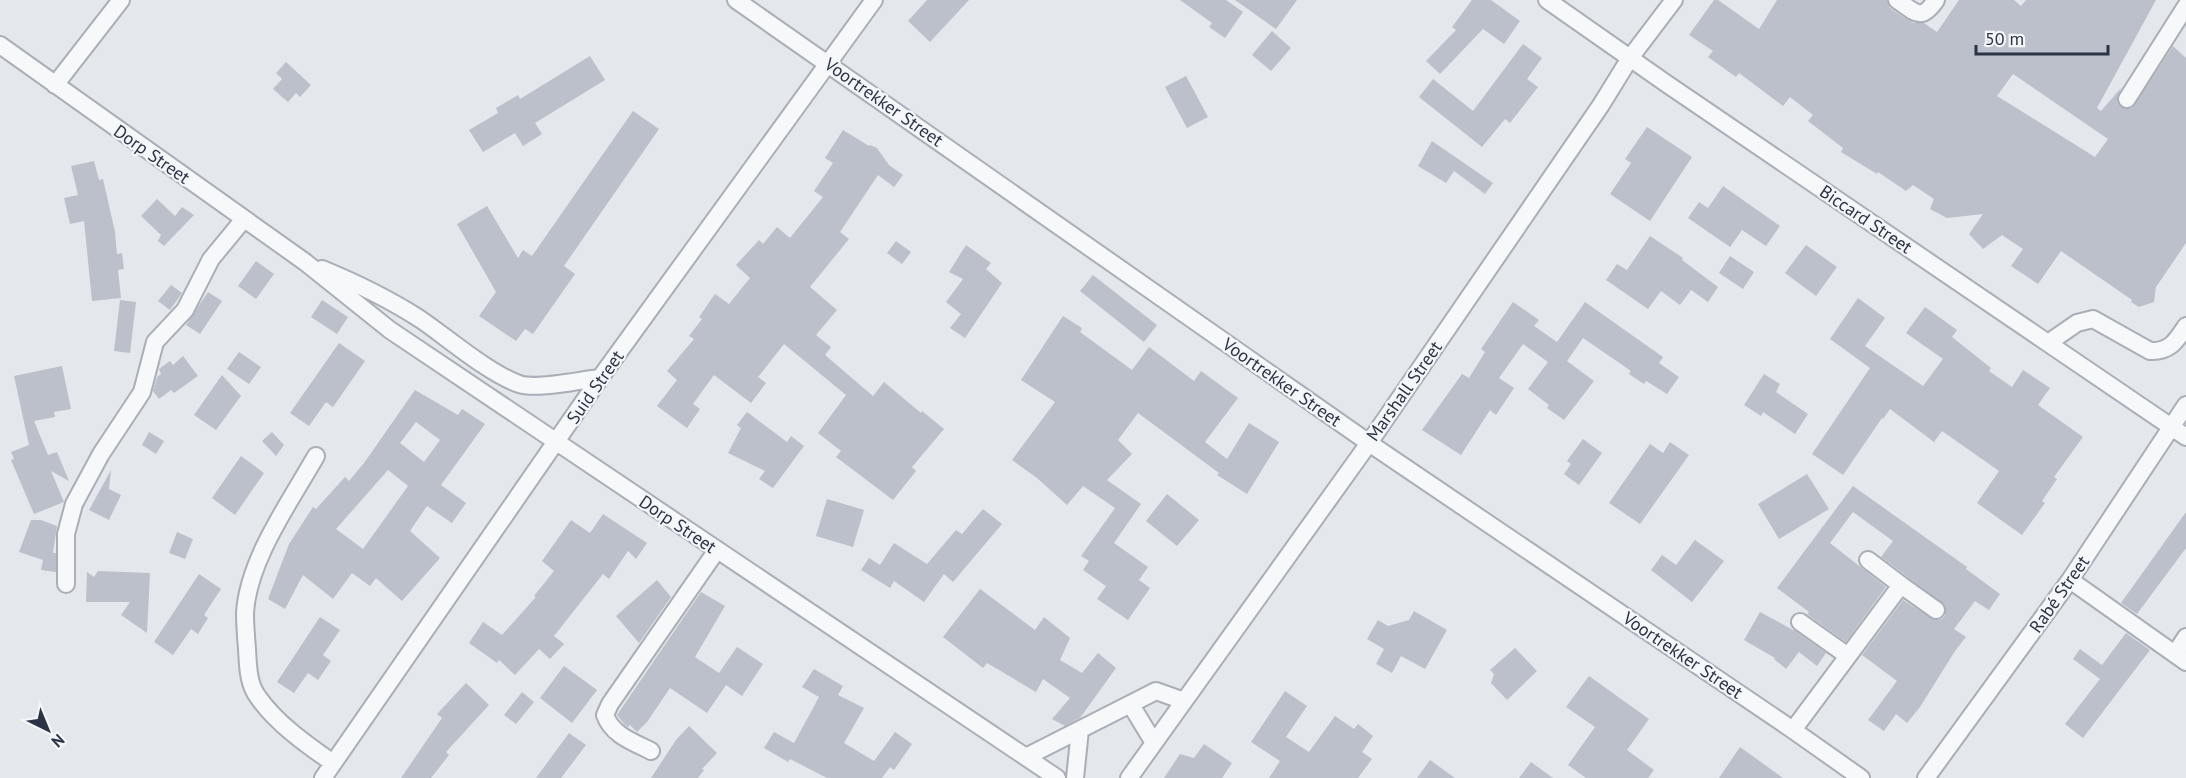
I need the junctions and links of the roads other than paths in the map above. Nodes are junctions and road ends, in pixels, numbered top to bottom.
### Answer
1 (121, 0) edge
2 (736, 0) edge
3 (874, 0) edge
4 (1547, 0) edge
5 (1674, 0) edge
6 (1897, 0) edge
7 (1936, 0) edge
8 (2186, 6) edge
9 (0, 45) edge
10 (1630, 58) junction
11 (829, 63) junction
12 (55, 85) junction
13 (2127, 99) dead end
14 (244, 219) junction
15 (304, 262) junction
16 (2186, 326) edge
17 (2048, 343) junction
18 (600, 378) junction
19 (2186, 405) edge
20 (2171, 427) junction
21 (2186, 437) edge
22 (557, 442) junction
23 (1369, 443) junction
24 (316, 456) dead end
25 (717, 550) junction
26 (1868, 560) dead end
27 (2070, 580) junction
28 (66, 584) dead end
29 (1901, 585) junction
30 (1936, 610) dead end
31 (1800, 622) dead end
32 (2186, 638) edge
33 (1848, 656) junction
34 (2180, 658) edge
35 (1184, 701) junction
36 (1131, 705) junction
37 (1080, 730) junction
38 (1793, 730) junction
39 (1154, 743) junction
40 (651, 751) dead end
41 (1026, 757) junction
42 (333, 763) junction
43 (323, 778) edge
44 (1057, 778) edge
45 (1076, 778) edge
46 (1129, 778) edge
47 (1861, 778) edge
48 (1926, 778) edge

1 - 12 street
2 - 11 street, Voortrekker Street
3 - 11 street, Suid Street
4 - 10 street, Biccard Street
5 - 10 street, Marshall Street
6 - 7 street
8 - 13 street
9 - 12 street, Dorp Street
10 - 17 street, Biccard Street
10 - 23 street, Marshall Street
11 - 18 street, Suid Street
11 - 23 street, Voortrekker Street
12 - 14 street, Dorp Street
14 - 15 street, Dorp Street
14 - 28 street
15 - 18 street, Dorp Street
15 - 22 street, Dorp Street
16 - 17 street
17 - 20 street, Biccard Street
18 - 22 street, Suid Street
19 - 20 street, Rabé Street
20 - 21 street, Biccard Street
20 - 27 street, Rabé Street
22 - 25 street, Dorp Street
22 - 42 street, Suid Street
23 - 35 street, Marshall Street
23 - 38 street, Voortrekker Street
24 - 42 street
25 - 40 street
25 - 41 street, Dorp Street
26 - 29 street
27 - 34 street
27 - 48 street, Rabé Street
29 - 30 street
29 - 33 street
31 - 33 street
32 - 34 street
33 - 38 street
35 - 36 street
35 - 39 street, Marshall Street
36 - 37 street
36 - 39 street
37 - 41 street
37 - 45 street
38 - 47 street, Voortrekker Street
39 - 46 street, Marshall Street
41 - 44 street, Dorp Street
42 - 43 street, Suid Street

